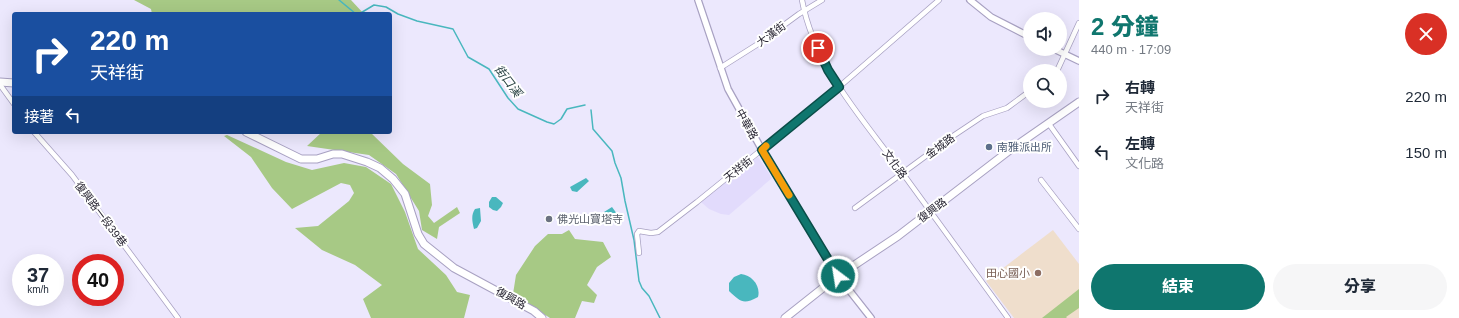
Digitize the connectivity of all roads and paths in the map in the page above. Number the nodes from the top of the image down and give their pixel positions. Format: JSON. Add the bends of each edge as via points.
{"nodes":[{"id":1,"x":698,"y":0,"type":"edge"},
{"id":2,"x":802,"y":0,"type":"edge"},
{"id":3,"x":822,"y":0,"type":"edge"},
{"id":4,"x":939,"y":0,"type":"edge"},
{"id":5,"x":970,"y":0,"type":"edge"},
{"id":6,"x":804,"y":11,"type":"junction"},
{"id":7,"x":1079,"y":23,"type":"edge"},
{"id":8,"x":1023,"y":34,"type":"edge"},
{"id":9,"x":1067,"y":50,"type":"edge"},
{"id":10,"x":1067,"y":55,"type":"edge"},
{"id":11,"x":1079,"y":61,"type":"edge"},
{"id":12,"x":720,"y":68,"type":"junction"},
{"id":13,"x":0,"y":82,"type":"edge"},
{"id":14,"x":12,"y":83,"type":"edge"},
{"id":15,"x":839,"y":87,"type":"junction"},
{"id":16,"x":1023,"y":96,"type":"edge"},
{"id":17,"x":12,"y":101,"type":"edge"},
{"id":18,"x":1079,"y":102,"type":"edge"},
{"id":19,"x":1049,"y":124,"type":"junction"},
{"id":20,"x":36,"y":134,"type":"edge"},
{"id":21,"x":250,"y":134,"type":"edge"},
{"id":22,"x":762,"y":150,"type":"junction"},
{"id":23,"x":1079,"y":166,"type":"edge"},
{"id":24,"x":902,"y":173,"type":"junction"},
{"id":25,"x":1041,"y":180,"type":"dead end"},
{"id":26,"x":855,"y":208,"type":"dead end"},
{"id":27,"x":929,"y":212,"type":"junction"},
{"id":28,"x":1079,"y":229,"type":"edge"},
{"id":29,"x":639,"y":253,"type":"dead end"},
{"id":30,"x":838,"y":276,"type":"junction"},
{"id":31,"x":178,"y":318,"type":"edge"},
{"id":32,"x":542,"y":318,"type":"edge"},
{"id":33,"x":785,"y":318,"type":"edge"},
{"id":34,"x":872,"y":318,"type":"edge"},
{"id":35,"x":1008,"y":318,"type":"edge"}],
"edges":[{"from":1,"to":12,"type":"street","name":"中華路"},
{"from":2,"to":6,"type":"street","name":"文化路"},
{"from":3,"to":6,"type":"street","name":"大漢街"},
{"from":4,"to":15,"type":"street","name":"天祥街"},
{"from":5,"to":8,"type":"street","via":[[990,17]]},
{"from":6,"to":12,"type":"street","name":"大漢街"},
{"from":6,"to":15,"type":"street","name":"文化路","via":[[822,58]]},
{"from":7,"to":9,"type":"street"},
{"from":10,"to":11,"type":"street"},
{"from":12,"to":22,"type":"street","name":"中華路","via":[[728,89]]},
{"from":13,"to":14,"type":"main road"},
{"from":13,"to":17,"type":"street"},
{"from":15,"to":22,"type":"street","name":"天祥街"},
{"from":15,"to":24,"type":"street","name":"文化路"},
{"from":16,"to":24,"type":"street","name":"金城路","via":[[1007,108],[983,116]]},
{"from":18,"to":19,"type":"main road","name":"復興路"},
{"from":19,"to":23,"type":"street"},
{"from":19,"to":27,"type":"main road","name":"復興路","via":[[1010,150]]},
{"from":20,"to":31,"type":"street","name":"復興路一段39巷","via":[[72,175]]},
{"from":21,"to":32,"type":"main road","name":"復興路","via":[[301,159],[342,154],[380,168],[393,178],[405,194],[418,234],[424,244],[454,268],[534,311]]},
{"from":22,"to":29,"type":"street","name":"天祥街","via":[[658,232],[639,231]]},
{"from":22,"to":30,"type":"street","name":"中華路"},
{"from":24,"to":26,"type":"street","name":"金城路"},
{"from":24,"to":27,"type":"street","name":"文化路"},
{"from":25,"to":28,"type":"street"},
{"from":27,"to":30,"type":"main road","name":"復興路"},
{"from":27,"to":35,"type":"street","name":"文化路"},
{"from":30,"to":33,"type":"main road","name":"復興路"},
{"from":30,"to":34,"type":"street","name":"中華路"}]}
